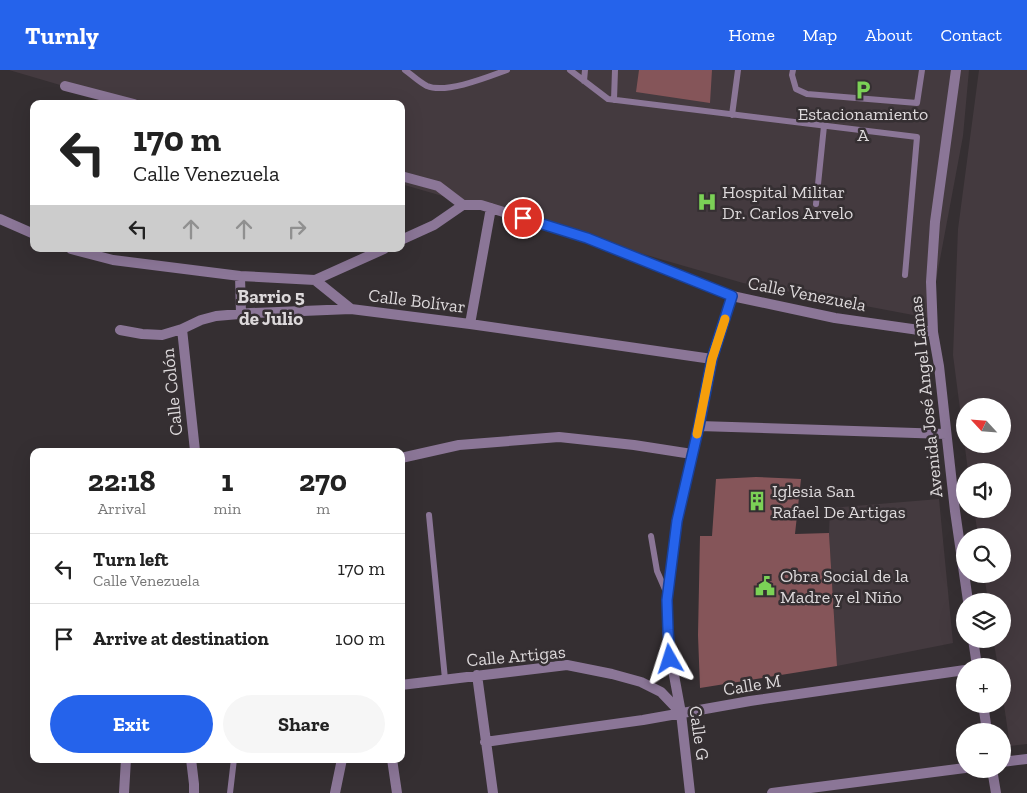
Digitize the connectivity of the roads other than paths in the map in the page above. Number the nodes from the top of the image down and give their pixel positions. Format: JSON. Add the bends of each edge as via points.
{"nodes":[{"id":1,"x":405,"y":70,"type":"edge"},
{"id":2,"x":507,"y":70,"type":"edge"},
{"id":3,"x":570,"y":70,"type":"edge"},
{"id":4,"x":584,"y":70,"type":"edge"},
{"id":5,"x":615,"y":70,"type":"edge"},
{"id":6,"x":738,"y":70,"type":"edge"},
{"id":7,"x":792,"y":70,"type":"edge"},
{"id":8,"x":922,"y":70,"type":"edge"},
{"id":9,"x":956,"y":70,"type":"edge"},
{"id":10,"x":584,"y":81,"type":"junction"},
{"id":11,"x":65,"y":86,"type":"dead end"},
{"id":12,"x":119,"y":100,"type":"edge"},
{"id":13,"x":614,"y":100,"type":"junction"},
{"id":14,"x":732,"y":115,"type":"junction"},
{"id":15,"x":824,"y":126,"type":"junction"},
{"id":16,"x":405,"y":177,"type":"edge"},
{"id":17,"x":816,"y":204,"type":"dead end"},
{"id":18,"x":463,"y":206,"type":"junction"},
{"id":19,"x":491,"y":208,"type":"junction"},
{"id":20,"x":0,"y":219,"type":"edge"},
{"id":21,"x":30,"y":232,"type":"edge"},
{"id":22,"x":405,"y":238,"type":"edge"},
{"id":23,"x":82,"y":252,"type":"edge"},
{"id":24,"x":377,"y":252,"type":"edge"},
{"id":25,"x":905,"y":275,"type":"dead end"},
{"id":26,"x":240,"y":276,"type":"junction"},
{"id":27,"x":315,"y":280,"type":"junction"},
{"id":28,"x":732,"y":296,"type":"junction"},
{"id":29,"x":351,"y":309,"type":"junction"},
{"id":30,"x":241,"y":314,"type":"junction"},
{"id":31,"x":470,"y":324,"type":"junction"},
{"id":32,"x":182,"y":329,"type":"junction"},
{"id":33,"x":120,"y":330,"type":"dead end"},
{"id":34,"x":933,"y":332,"type":"junction"},
{"id":35,"x":712,"y":359,"type":"junction"},
{"id":36,"x":699,"y":426,"type":"junction"},
{"id":37,"x":946,"y":434,"type":"junction"},
{"id":38,"x":195,"y":448,"type":"edge"},
{"id":39,"x":692,"y":454,"type":"junction"},
{"id":40,"x":405,"y":457,"type":"edge"},
{"id":41,"x":429,"y":515,"type":"dead end"},
{"id":42,"x":651,"y":536,"type":"dead end"},
{"id":43,"x":967,"y":593,"type":"edge"},
{"id":44,"x":668,"y":596,"type":"junction"},
{"id":45,"x":956,"y":671,"type":"edge"},
{"id":46,"x":477,"y":675,"type":"junction"},
{"id":47,"x":445,"y":679,"type":"junction"},
{"id":48,"x":405,"y":684,"type":"edge"},
{"id":49,"x":681,"y":713,"type":"junction"},
{"id":50,"x":485,"y":742,"type":"junction"},
{"id":51,"x":1027,"y":759,"type":"edge"},
{"id":52,"x":1011,"y":761,"type":"edge"},
{"id":53,"x":126,"y":763,"type":"edge"},
{"id":54,"x":191,"y":763,"type":"edge"},
{"id":55,"x":234,"y":763,"type":"edge"},
{"id":56,"x":341,"y":763,"type":"edge"},
{"id":57,"x":393,"y":763,"type":"edge"},
{"id":58,"x":956,"y":769,"type":"edge"},
{"id":59,"x":994,"y":778,"type":"edge"},
{"id":60,"x":124,"y":793,"type":"edge"},
{"id":61,"x":194,"y":793,"type":"edge"},
{"id":62,"x":230,"y":793,"type":"edge"},
{"id":63,"x":335,"y":793,"type":"edge"},
{"id":64,"x":397,"y":793,"type":"edge"},
{"id":65,"x":493,"y":793,"type":"edge"},
{"id":66,"x":690,"y":793,"type":"edge"},
{"id":67,"x":772,"y":793,"type":"edge"},
{"id":68,"x":996,"y":793,"type":"edge"}],
"edges":[{"from":1,"to":2,"type":"lane","via":[[421,83],[438,88],[470,83]]},
{"from":3,"to":10,"type":"lane"},
{"from":4,"to":10,"type":"lane"},
{"from":5,"to":13,"type":"lane"},
{"from":6,"to":14,"type":"lane"},
{"from":7,"to":8,"type":"lane","via":[[796,89],[807,94],[917,102]]},
{"from":9,"to":34,"type":"street","name":"Avenida José Angel Lamas","via":[[935,222],[931,282]]},
{"from":10,"to":13,"type":"lane"},
{"from":11,"to":12,"type":"street"},
{"from":13,"to":14,"type":"lane"},
{"from":14,"to":15,"type":"lane"},
{"from":15,"to":17,"type":"lane"},
{"from":15,"to":25,"type":"lane","via":[[917,137]]},
{"from":16,"to":18,"type":"street","via":[[438,186]]},
{"from":18,"to":19,"type":"street","name":"Calle Venezuela"},
{"from":18,"to":22,"type":"street","via":[[434,225]]},
{"from":19,"to":28,"type":"street","name":"Calle Venezuela","via":[[587,238]]},
{"from":19,"to":31,"type":"street"},
{"from":20,"to":21,"type":"street"},
{"from":23,"to":26,"type":"street","via":[[113,260]]},
{"from":24,"to":27,"type":"street"},
{"from":26,"to":27,"type":"street"},
{"from":26,"to":30,"type":"street"},
{"from":27,"to":29,"type":"street"},
{"from":28,"to":34,"type":"street","name":"Calle Venezuela","via":[[836,318]]},
{"from":28,"to":35,"type":"street","name":"Calle G"},
{"from":29,"to":30,"type":"street","name":"Calle Bolívar"},
{"from":29,"to":31,"type":"street","name":"Calle Bolívar"},
{"from":30,"to":32,"type":"street","name":"Calle Bolívar","via":[[201,320]]},
{"from":31,"to":35,"type":"street","name":"Calle Bolívar"},
{"from":32,"to":33,"type":"street","name":"Calle Bolívar","via":[[162,335]]},
{"from":32,"to":38,"type":"street","name":"Calle Colón"},
{"from":34,"to":37,"type":"street","name":"Avenida José Angel Lamas"},
{"from":35,"to":36,"type":"street","name":"Calle G"},
{"from":36,"to":37,"type":"street"},
{"from":36,"to":39,"type":"street","name":"Calle G"},
{"from":37,"to":43,"type":"street","name":"Avenida José Angel Lamas"},
{"from":39,"to":40,"type":"street","via":[[559,437],[459,445]]},
{"from":39,"to":44,"type":"street","name":"Calle G","via":[[677,521]]},
{"from":41,"to":47,"type":"lane"},
{"from":42,"to":44,"type":"lane","via":[[658,571]]},
{"from":44,"to":49,"type":"street","name":"Calle G","via":[[670,659]]},
{"from":45,"to":49,"type":"street","name":"Calle M"},
{"from":46,"to":47,"type":"street","name":"Calle Artigas"},
{"from":46,"to":49,"type":"street","name":"Calle Artigas","via":[[567,665],[590,669],[641,682],[660,692]]},
{"from":46,"to":50,"type":"street"},
{"from":47,"to":48,"type":"street","name":"Calle Artigas"},
{"from":49,"to":50,"type":"street","name":"Calle M"},
{"from":49,"to":66,"type":"street","name":"Calle G"},
{"from":50,"to":65,"type":"street"},
{"from":51,"to":52,"type":"street"},
{"from":53,"to":60,"type":"street"},
{"from":54,"to":61,"type":"street"},
{"from":55,"to":62,"type":"lane"},
{"from":56,"to":63,"type":"street"},
{"from":57,"to":64,"type":"street"},
{"from":58,"to":67,"type":"street"},
{"from":59,"to":68,"type":"street"}]}
